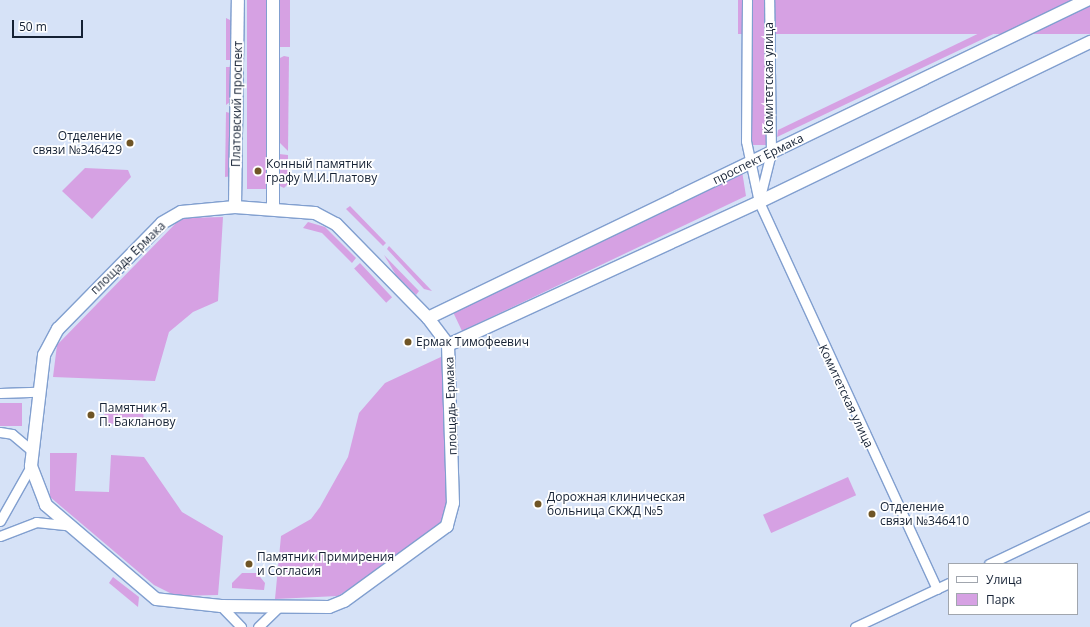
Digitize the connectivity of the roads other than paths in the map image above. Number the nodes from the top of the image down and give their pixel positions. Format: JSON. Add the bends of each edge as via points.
{"nodes":[{"id":1,"x":238,"y":0,"type":"edge"},
{"id":2,"x":273,"y":0,"type":"edge"},
{"id":3,"x":747,"y":0,"type":"edge"},
{"id":4,"x":770,"y":0,"type":"edge"},
{"id":5,"x":1088,"y":0,"type":"edge"},
{"id":6,"x":1090,"y":42,"type":"edge"},
{"id":7,"x":771,"y":153,"type":"junction"},
{"id":8,"x":748,"y":164,"type":"junction"},
{"id":9,"x":759,"y":202,"type":"junction"},
{"id":10,"x":235,"y":207,"type":"junction"},
{"id":11,"x":273,"y":207,"type":"junction"},
{"id":12,"x":428,"y":318,"type":"junction"},
{"id":13,"x":448,"y":345,"type":"junction"},
{"id":14,"x":37,"y":392,"type":"junction"},
{"id":15,"x":0,"y":393,"type":"edge"},
{"id":16,"x":0,"y":432,"type":"edge"},
{"id":17,"x":32,"y":451,"type":"junction"},
{"id":18,"x":31,"y":466,"type":"junction"},
{"id":19,"x":1090,"y":516,"type":"edge"},
{"id":20,"x":0,"y":521,"type":"edge"},
{"id":21,"x":69,"y":525,"type":"junction"},
{"id":22,"x":0,"y":536,"type":"edge"},
{"id":23,"x":991,"y":563,"type":"edge"},
{"id":24,"x":948,"y":583,"type":"edge"},
{"id":25,"x":936,"y":588,"type":"junction"},
{"id":26,"x":221,"y":606,"type":"junction"},
{"id":27,"x":278,"y":608,"type":"junction"},
{"id":28,"x":241,"y":627,"type":"edge"},
{"id":29,"x":258,"y":627,"type":"edge"},
{"id":30,"x":855,"y":627,"type":"edge"}],
"edges":[{"from":1,"to":10,"type":"main road","name":"Платовский проспект"},
{"from":2,"to":11,"type":"main road"},
{"from":3,"to":8,"type":"street","name":"Комитетская улица"},
{"from":4,"to":7,"type":"street","name":"Комитетская улица"},
{"from":5,"to":7,"type":"main road","name":"проспект Ермака"},
{"from":6,"to":9,"type":"main road"},
{"from":7,"to":8,"type":"main road","name":"проспект Ермака"},
{"from":7,"to":9,"type":"street","name":"Комитетская улица"},
{"from":8,"to":9,"type":"street","name":"Комитетская улица"},
{"from":8,"to":12,"type":"main road","name":"проспект Ермака"},
{"from":9,"to":13,"type":"main road"},
{"from":9,"to":25,"type":"street","name":"Комитетская улица"},
{"from":10,"to":11,"type":"main road","name":"площадь Ермака"},
{"from":10,"to":14,"type":"main road","name":"площадь Ермака","via":[[181,212],[162,223],[58,329],[44,355]]},
{"from":11,"to":12,"type":"main road","name":"площадь Ермака","via":[[315,213],[336,224]]},
{"from":12,"to":13,"type":"main road","name":"площадь Ермака"},
{"from":13,"to":27,"type":"main road","name":"площадь Ермака","via":[[453,503],[447,526],[344,601],[328,607]]},
{"from":14,"to":15,"type":"street"},
{"from":14,"to":17,"type":"main road","name":"площадь Ермака"},
{"from":16,"to":17,"type":"street","via":[[12,434]]},
{"from":17,"to":18,"type":"main road","name":"площадь Ермака"},
{"from":18,"to":20,"type":"street"},
{"from":18,"to":21,"type":"main road","name":"площадь Ермака","via":[[46,505]]},
{"from":19,"to":23,"type":"street"},
{"from":21,"to":22,"type":"street","via":[[36,522]]},
{"from":21,"to":26,"type":"main road","name":"площадь Ермака","via":[[156,599]]},
{"from":24,"to":25,"type":"street"},
{"from":25,"to":30,"type":"street"},
{"from":26,"to":27,"type":"main road","name":"площадь Ермака"},
{"from":26,"to":28,"type":"street"},
{"from":27,"to":29,"type":"street"}]}
